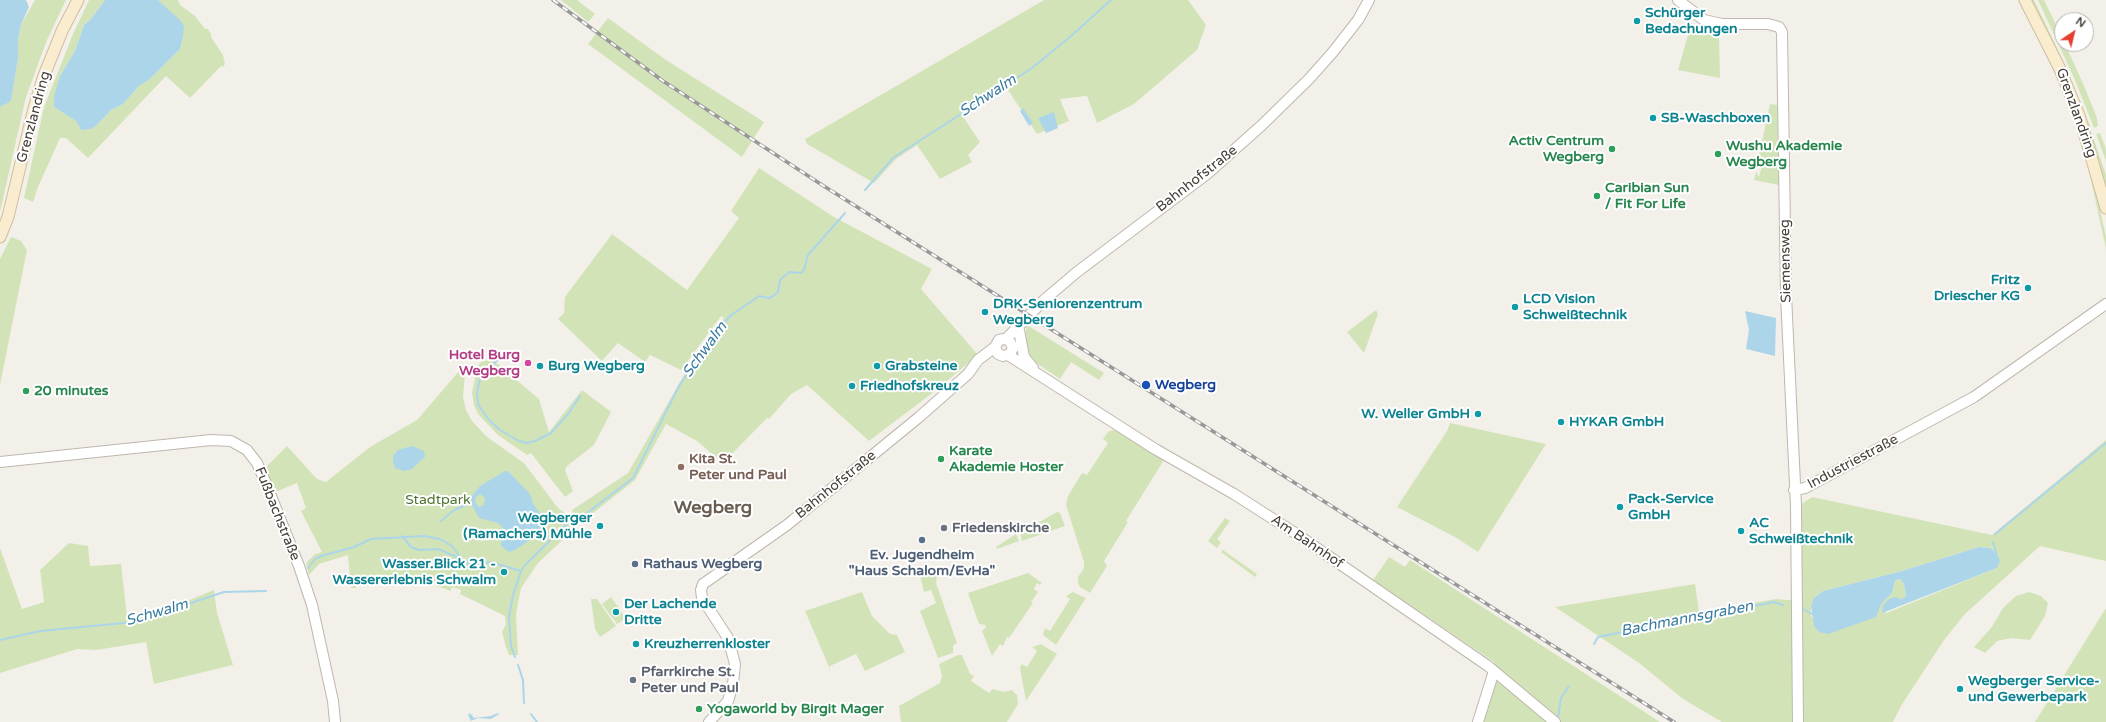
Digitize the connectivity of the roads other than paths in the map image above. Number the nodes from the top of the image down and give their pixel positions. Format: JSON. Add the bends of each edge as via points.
{"nodes":[{"id":1,"x":78,"y":0,"type":"edge"},
{"id":2,"x":1369,"y":0,"type":"edge"},
{"id":3,"x":1678,"y":0,"type":"edge"},
{"id":4,"x":2026,"y":0,"type":"edge"},
{"id":5,"x":2106,"y":208,"type":"edge"},
{"id":6,"x":0,"y":237,"type":"edge"},
{"id":7,"x":2106,"y":304,"type":"edge"},
{"id":8,"x":1018,"y":326,"type":"junction"},
{"id":9,"x":1003,"y":352,"type":"junction"},
{"id":10,"x":1046,"y":380,"type":"junction"},
{"id":11,"x":0,"y":462,"type":"edge"},
{"id":12,"x":1794,"y":490,"type":"junction"},
{"id":13,"x":1494,"y":671,"type":"junction"},
{"id":14,"x":335,"y":722,"type":"edge"},
{"id":15,"x":709,"y":722,"type":"edge"},
{"id":16,"x":1478,"y":722,"type":"edge"},
{"id":17,"x":1555,"y":722,"type":"edge"},
{"id":18,"x":1798,"y":722,"type":"edge"}],
"edges":[{"from":1,"to":6,"type":"main road","name":"Grenzlandring","via":[[43,78],[8,217]]},
{"from":2,"to":8,"type":"street","name":"Bahnhofstraße","via":[[1358,20],[1330,56],[1257,130],[1207,174],[1077,272]]},
{"from":3,"to":12,"type":"street","name":"Siemensweg","via":[[1704,20],[1722,24],[1768,24],[1782,32],[1786,295]]},
{"from":4,"to":5,"type":"main road","name":"Grenzlandring","via":[[2079,115]]},
{"from":7,"to":12,"type":"street","name":"Industriestraße","via":[[1974,397],[1805,488]]},
{"from":8,"to":9,"type":"street","name":"Bahnhofstraße","via":[[1006,339],[999,340]]},
{"from":8,"to":10,"type":"street","name":"Am Bahnhof","via":[[1024,357]]},
{"from":9,"to":10,"type":"street","name":"Am Bahnhof"},
{"from":9,"to":15,"type":"street","name":"Bahnhofstraße","via":[[968,374],[915,421],[786,525],[703,584],[702,598],[728,638],[735,664],[734,684],[728,700]]},
{"from":10,"to":13,"type":"street","name":"Am Bahnhof","via":[[1176,462],[1266,514]]},
{"from":11,"to":14,"type":"street","name":"Fußbachstraße","via":[[211,440],[231,441],[241,445],[257,462],[302,576],[321,643]]},
{"from":12,"to":18,"type":"street","name":"Industriestraße"},
{"from":13,"to":16,"type":"street"},
{"from":13,"to":17,"type":"street","name":"Am Bahnhof"}]}
